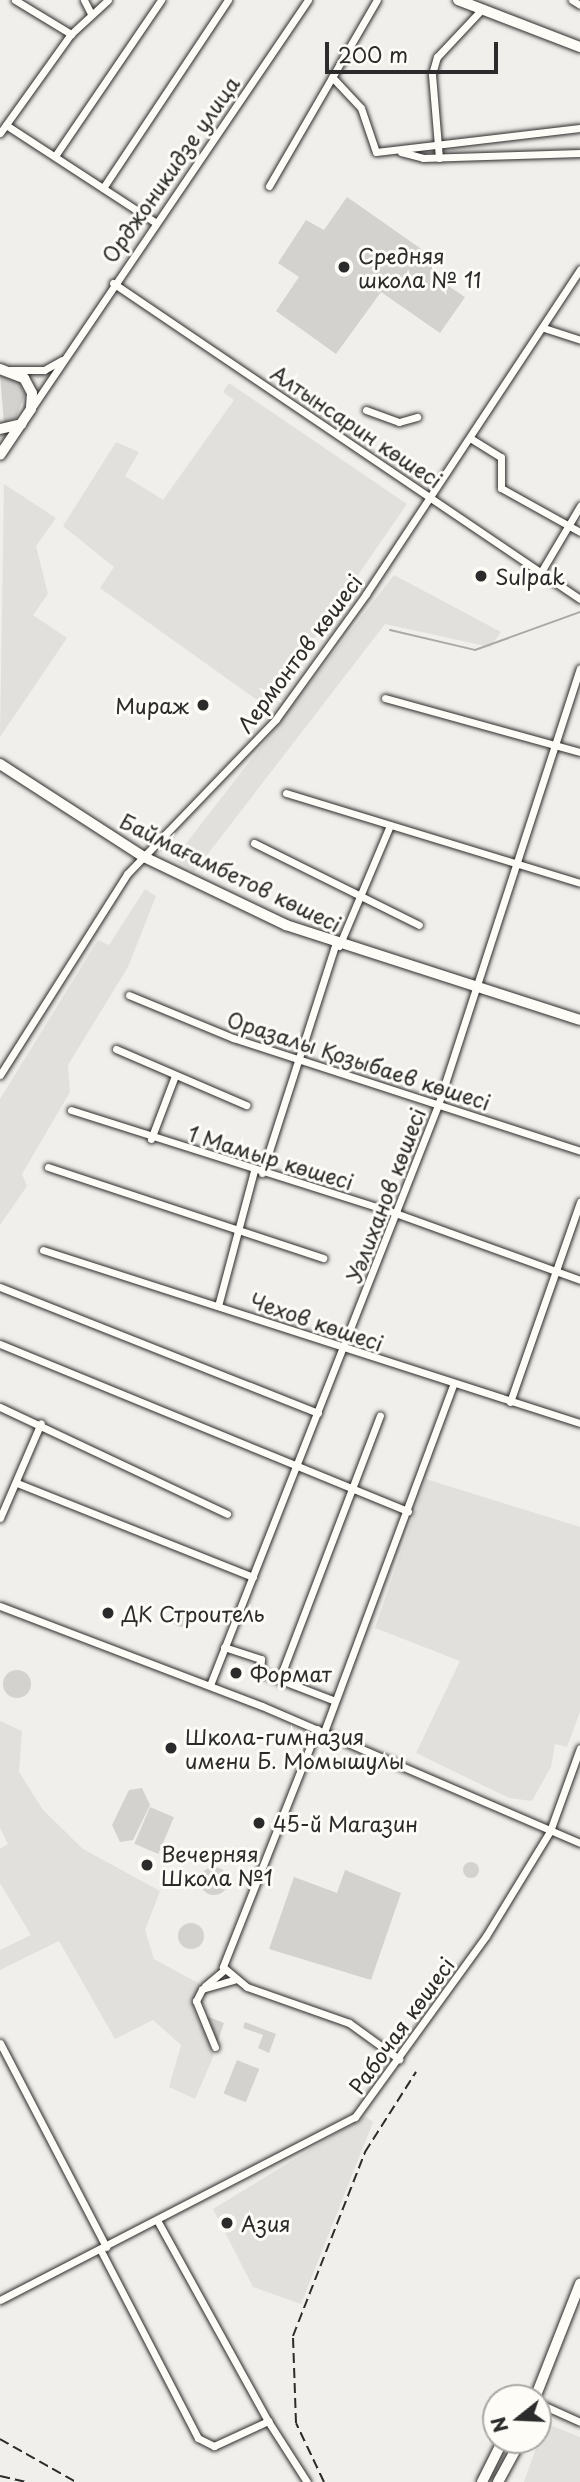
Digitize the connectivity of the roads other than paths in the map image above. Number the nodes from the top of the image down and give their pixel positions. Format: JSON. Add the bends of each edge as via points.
{"nodes":[{"id":1,"x":15,"y":0,"type":"edge"},
{"id":2,"x":84,"y":0,"type":"edge"},
{"id":3,"x":108,"y":0,"type":"edge"},
{"id":4,"x":161,"y":0,"type":"edge"},
{"id":5,"x":228,"y":0,"type":"edge"},
{"id":6,"x":308,"y":0,"type":"edge"},
{"id":7,"x":377,"y":0,"type":"edge"},
{"id":8,"x":458,"y":0,"type":"edge"},
{"id":9,"x":572,"y":0,"type":"edge"},
{"id":10,"x":580,"y":5,"type":"edge"},
{"id":11,"x":482,"y":9,"type":"junction"},
{"id":12,"x":91,"y":14,"type":"junction"},
{"id":13,"x":71,"y":34,"type":"junction"},
{"id":14,"x":580,"y":47,"type":"edge"},
{"id":15,"x":332,"y":77,"type":"junction"},
{"id":16,"x":6,"y":125,"type":"junction"},
{"id":17,"x":580,"y":128,"type":"edge"},
{"id":18,"x":0,"y":133,"type":"edge"},
{"id":19,"x":438,"y":141,"type":"junction"},
{"id":20,"x":401,"y":152,"type":"junction"},
{"id":21,"x":580,"y":153,"type":"edge"},
{"id":22,"x":55,"y":156,"type":"junction"},
{"id":23,"x":439,"y":158,"type":"junction"},
{"id":24,"x":269,"y":186,"type":"dead end"},
{"id":25,"x":103,"y":188,"type":"junction"},
{"id":26,"x":155,"y":222,"type":"junction"},
{"id":27,"x":580,"y":269,"type":"edge"},
{"id":28,"x":113,"y":283,"type":"junction"},
{"id":29,"x":544,"y":328,"type":"junction"},
{"id":30,"x":580,"y":340,"type":"edge"},
{"id":31,"x":63,"y":359,"type":"junction"},
{"id":32,"x":5,"y":369,"type":"edge"},
{"id":33,"x":31,"y":409,"type":"junction"},
{"id":34,"x":366,"y":410,"type":"dead end"},
{"id":35,"x":417,"y":416,"type":"dead end"},
{"id":36,"x":21,"y":424,"type":"junction"},
{"id":37,"x":0,"y":429,"type":"edge"},
{"id":38,"x":470,"y":438,"type":"junction"},
{"id":39,"x":0,"y":456,"type":"edge"},
{"id":40,"x":431,"y":498,"type":"junction"},
{"id":41,"x":580,"y":506,"type":"edge"},
{"id":42,"x":567,"y":527,"type":"junction"},
{"id":43,"x":580,"y":533,"type":"edge"},
{"id":44,"x":541,"y":572,"type":"junction"},
{"id":45,"x":580,"y":599,"type":"edge"},
{"id":46,"x":580,"y":668,"type":"edge"},
{"id":47,"x":386,"y":698,"type":"dead end"},
{"id":48,"x":556,"y":745,"type":"junction"},
{"id":49,"x":580,"y":752,"type":"edge"},
{"id":50,"x":0,"y":764,"type":"edge"},
{"id":51,"x":286,"y":793,"type":"dead end"},
{"id":52,"x":390,"y":825,"type":"junction"},
{"id":53,"x":254,"y":843,"type":"dead end"},
{"id":54,"x":142,"y":856,"type":"junction"},
{"id":55,"x":517,"y":863,"type":"junction"},
{"id":56,"x":580,"y":883,"type":"edge"},
{"id":57,"x":359,"y":897,"type":"junction"},
{"id":58,"x":419,"y":925,"type":"dead end"},
{"id":59,"x":337,"y":946,"type":"junction"},
{"id":60,"x":476,"y":989,"type":"junction"},
{"id":61,"x":129,"y":995,"type":"dead end"},
{"id":62,"x":580,"y":1020,"type":"edge"},
{"id":63,"x":116,"y":1049,"type":"dead end"},
{"id":64,"x":299,"y":1059,"type":"junction"},
{"id":65,"x":0,"y":1075,"type":"edge"},
{"id":66,"x":174,"y":1078,"type":"junction"},
{"id":67,"x":246,"y":1105,"type":"dead end"},
{"id":68,"x":438,"y":1105,"type":"junction"},
{"id":69,"x":71,"y":1110,"type":"dead end"},
{"id":70,"x":150,"y":1139,"type":"junction"},
{"id":71,"x":580,"y":1151,"type":"edge"},
{"id":72,"x":48,"y":1167,"type":"dead end"},
{"id":73,"x":258,"y":1172,"type":"junction"},
{"id":74,"x":580,"y":1202,"type":"edge"},
{"id":75,"x":398,"y":1214,"type":"junction"},
{"id":76,"x":241,"y":1229,"type":"junction"},
{"id":77,"x":43,"y":1250,"type":"dead end"},
{"id":78,"x":323,"y":1258,"type":"dead end"},
{"id":79,"x":556,"y":1272,"type":"junction"},
{"id":80,"x":580,"y":1280,"type":"edge"},
{"id":81,"x":0,"y":1287,"type":"edge"},
{"id":82,"x":218,"y":1306,"type":"junction"},
{"id":83,"x":0,"y":1344,"type":"edge"},
{"id":84,"x":345,"y":1349,"type":"junction"},
{"id":85,"x":453,"y":1386,"type":"junction"},
{"id":86,"x":510,"y":1402,"type":"junction"},
{"id":87,"x":0,"y":1407,"type":"edge"},
{"id":88,"x":318,"y":1413,"type":"junction"},
{"id":89,"x":380,"y":1416,"type":"dead end"},
{"id":90,"x":41,"y":1423,"type":"junction"},
{"id":91,"x":580,"y":1423,"type":"edge"},
{"id":92,"x":295,"y":1470,"type":"junction"},
{"id":93,"x":17,"y":1483,"type":"junction"},
{"id":94,"x":352,"y":1491,"type":"junction"},
{"id":95,"x":408,"y":1511,"type":"junction"},
{"id":96,"x":227,"y":1514,"type":"dead end"},
{"id":97,"x":0,"y":1518,"type":"edge"},
{"id":98,"x":253,"y":1577,"type":"junction"},
{"id":99,"x":0,"y":1606,"type":"edge"},
{"id":100,"x":224,"y":1647,"type":"junction"},
{"id":101,"x":279,"y":1679,"type":"junction"},
{"id":102,"x":210,"y":1685,"type":"junction"},
{"id":103,"x":335,"y":1702,"type":"junction"},
{"id":104,"x":321,"y":1730,"type":"junction"},
{"id":105,"x":580,"y":1748,"type":"edge"},
{"id":106,"x":550,"y":1831,"type":"junction"},
{"id":107,"x":580,"y":1843,"type":"edge"},
{"id":108,"x":224,"y":1970,"type":"junction"},
{"id":109,"x":234,"y":1980,"type":"junction"},
{"id":110,"x":202,"y":1989,"type":"junction"},
{"id":111,"x":0,"y":2043,"type":"edge"},
{"id":112,"x":215,"y":2047,"type":"dead end"},
{"id":113,"x":399,"y":2059,"type":"junction"},
{"id":114,"x":157,"y":2220,"type":"junction"},
{"id":115,"x":103,"y":2248,"type":"junction"},
{"id":116,"x":580,"y":2284,"type":"edge"},
{"id":117,"x":0,"y":2300,"type":"edge"},
{"id":118,"x":541,"y":2384,"type":"edge"},
{"id":119,"x":552,"y":2409,"type":"edge"},
{"id":120,"x":268,"y":2421,"type":"junction"},
{"id":121,"x":580,"y":2422,"type":"edge"},
{"id":122,"x":496,"y":2454,"type":"edge"},
{"id":123,"x":513,"y":2454,"type":"edge"},
{"id":124,"x":307,"y":2482,"type":"edge"},
{"id":125,"x":482,"y":2482,"type":"edge"},
{"id":126,"x":498,"y":2482,"type":"edge"}],
"edges":[{"from":1,"to":13,"type":"street"},
{"from":2,"to":12,"type":"street"},
{"from":3,"to":12,"type":"street"},
{"from":4,"to":22,"type":"street"},
{"from":5,"to":25,"type":"street"},
{"from":6,"to":26,"type":"street","name":"Орджоникидзе улица"},
{"from":7,"to":15,"type":"street"},
{"from":8,"to":11,"type":"main road"},
{"from":9,"to":10,"type":"street"},
{"from":11,"to":14,"type":"main road"},
{"from":11,"to":19,"type":"street","via":[[437,57],[432,74]]},
{"from":12,"to":13,"type":"street"},
{"from":13,"to":16,"type":"street"},
{"from":15,"to":20,"type":"street","via":[[361,108],[369,146]]},
{"from":15,"to":24,"type":"street"},
{"from":16,"to":18,"type":"street"},
{"from":16,"to":22,"type":"street"},
{"from":17,"to":19,"type":"street"},
{"from":19,"to":20,"type":"street"},
{"from":19,"to":23,"type":"street"},
{"from":20,"to":23,"type":"street"},
{"from":21,"to":23,"type":"street"},
{"from":22,"to":25,"type":"street"},
{"from":25,"to":26,"type":"street"},
{"from":26,"to":28,"type":"street","name":"Орджоникидзе улица"},
{"from":27,"to":29,"type":"street","name":"Лермонтов көшесі"},
{"from":28,"to":31,"type":"street","name":"Орджоникидзе улица"},
{"from":28,"to":40,"type":"street","name":"Алтынсарин көшесі"},
{"from":29,"to":30,"type":"street"},
{"from":29,"to":38,"type":"street","name":"Лермонтов көшесі"},
{"from":31,"to":32,"type":"street","via":[[44,370]]},
{"from":31,"to":33,"type":"street","name":"Орджоникидзе улица"},
{"from":32,"to":33,"type":"main road","via":[[24,378]]},
{"from":33,"to":36,"type":"main road"},
{"from":34,"to":35,"type":"street","via":[[399,422]]},
{"from":36,"to":37,"type":"main road"},
{"from":36,"to":39,"type":"main road"},
{"from":38,"to":40,"type":"street","name":"Лермонтов көшесі"},
{"from":38,"to":42,"type":"street","via":[[501,457],[501,488]]},
{"from":40,"to":44,"type":"street","name":"Алтынсарин көшесі"},
{"from":40,"to":54,"type":"street","name":"Лермонтов көшесі","via":[[276,719]]},
{"from":41,"to":42,"type":"street"},
{"from":42,"to":43,"type":"street"},
{"from":42,"to":44,"type":"street"},
{"from":44,"to":45,"type":"street","name":"Алтынсарин көшесі"},
{"from":46,"to":48,"type":"street","name":"Уәлиханов көшесі"},
{"from":47,"to":48,"type":"street"},
{"from":48,"to":49,"type":"street"},
{"from":48,"to":55,"type":"street","name":"Уәлиханов көшесі"},
{"from":50,"to":54,"type":"main road","name":"Баймағамбетов көшесі"},
{"from":51,"to":52,"type":"street"},
{"from":52,"to":55,"type":"street"},
{"from":52,"to":57,"type":"street"},
{"from":53,"to":57,"type":"street"},
{"from":54,"to":59,"type":"main road","name":"Баймағамбетов көшесі"},
{"from":54,"to":65,"type":"street","name":"Лермонтов көшесі"},
{"from":55,"to":56,"type":"street"},
{"from":55,"to":60,"type":"street","name":"Уәлиханов көшесі"},
{"from":57,"to":58,"type":"street"},
{"from":57,"to":59,"type":"street"},
{"from":59,"to":60,"type":"main road","name":"Баймағамбетов көшесі"},
{"from":59,"to":64,"type":"street"},
{"from":60,"to":62,"type":"main road","name":"Баймағамбетов көшесі"},
{"from":60,"to":68,"type":"street","name":"Уәлиханов көшесі"},
{"from":61,"to":64,"type":"street","name":"Оразалы Қозыбаев көшесі"},
{"from":63,"to":66,"type":"street"},
{"from":64,"to":68,"type":"street","name":"Оразалы Қозыбаев көшесі"},
{"from":64,"to":73,"type":"street"},
{"from":66,"to":67,"type":"street"},
{"from":66,"to":70,"type":"street"},
{"from":68,"to":71,"type":"street","name":"Оразалы Қозыбаев көшесі"},
{"from":68,"to":75,"type":"street","name":"Уәлиханов көшесі"},
{"from":69,"to":70,"type":"street","name":"1 Мамыр көшесі"},
{"from":70,"to":73,"type":"street","name":"1 Мамыр көшесі"},
{"from":72,"to":76,"type":"street"},
{"from":73,"to":75,"type":"street","name":"1 Мамыр көшесі"},
{"from":73,"to":76,"type":"street"},
{"from":74,"to":79,"type":"street"},
{"from":75,"to":79,"type":"street","name":"1 Мамыр көшесі"},
{"from":75,"to":84,"type":"street","name":"Уәлиханов көшесі"},
{"from":76,"to":78,"type":"street"},
{"from":76,"to":82,"type":"street"},
{"from":77,"to":82,"type":"street","name":"Чехов көшесі"},
{"from":79,"to":80,"type":"street","name":"1 Мамыр көшесі"},
{"from":79,"to":86,"type":"street"},
{"from":81,"to":88,"type":"street"},
{"from":82,"to":84,"type":"street","name":"Чехов көшесі"},
{"from":83,"to":92,"type":"street"},
{"from":84,"to":85,"type":"street","name":"Чехов көшесі"},
{"from":84,"to":88,"type":"street","name":"Уәлиханов көшесі"},
{"from":85,"to":86,"type":"street","name":"Чехов көшесі"},
{"from":85,"to":95,"type":"street"},
{"from":86,"to":91,"type":"street","name":"Чехов көшесі"},
{"from":87,"to":90,"type":"street"},
{"from":88,"to":92,"type":"street","name":"Уәлиханов көшесі"},
{"from":89,"to":94,"type":"street"},
{"from":90,"to":93,"type":"street","via":[[15,1473]]},
{"from":90,"to":96,"type":"street"},
{"from":92,"to":94,"type":"street"},
{"from":92,"to":98,"type":"street","name":"Уәлиханов көшесі"},
{"from":93,"to":97,"type":"street"},
{"from":93,"to":98,"type":"street"},
{"from":94,"to":95,"type":"street"},
{"from":94,"to":101,"type":"street"},
{"from":95,"to":103,"type":"street"},
{"from":98,"to":100,"type":"street","name":"Уәлиханов көшесі"},
{"from":99,"to":102,"type":"street"},
{"from":100,"to":101,"type":"street","via":[[261,1659],[258,1670]]},
{"from":100,"to":102,"type":"street","name":"Уәлиханов көшесі"},
{"from":101,"to":103,"type":"street"},
{"from":102,"to":104,"type":"street"},
{"from":103,"to":104,"type":"street"},
{"from":104,"to":106,"type":"street"},
{"from":104,"to":108,"type":"street"},
{"from":105,"to":106,"type":"street","name":"Рабочая көшесі"},
{"from":106,"to":107,"type":"street"},
{"from":106,"to":113,"type":"street","name":"Рабочая көшесі"},
{"from":108,"to":109,"type":"street"},
{"from":108,"to":110,"type":"street"},
{"from":109,"to":110,"type":"street"},
{"from":109,"to":113,"type":"street","via":[[349,2023]]},
{"from":110,"to":112,"type":"street","via":[[196,2001]]},
{"from":111,"to":115,"type":"street"},
{"from":113,"to":114,"type":"street","name":"Рабочая көшесі","via":[[372,2098],[338,2129]]},
{"from":114,"to":115,"type":"street","name":"Рабочая көшесі"},
{"from":114,"to":120,"type":"street"},
{"from":115,"to":117,"type":"street","name":"Рабочая көшесі"},
{"from":115,"to":120,"type":"street","via":[[198,2438],[214,2446]]},
{"from":116,"to":118,"type":"main road"},
{"from":119,"to":121,"type":"street"},
{"from":120,"to":124,"type":"street"},
{"from":122,"to":125,"type":"main road"},
{"from":123,"to":126,"type":"main road"}]}
